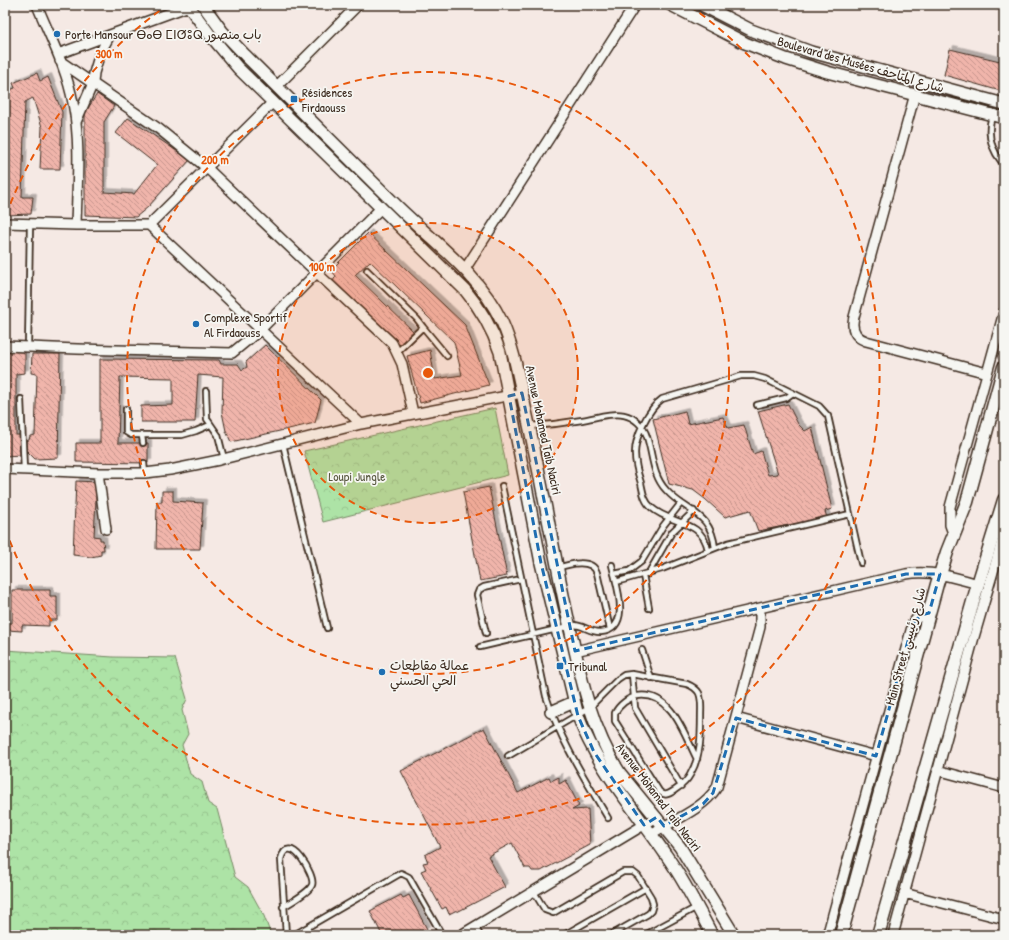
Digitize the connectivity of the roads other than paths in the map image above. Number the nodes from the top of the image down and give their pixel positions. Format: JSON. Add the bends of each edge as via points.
{"nodes":[{"id":1,"x":37,"y":5,"type":"edge"},
{"id":2,"x":203,"y":5,"type":"edge"},
{"id":3,"x":358,"y":5,"type":"edge"},
{"id":4,"x":635,"y":5,"type":"edge"},
{"id":5,"x":671,"y":5,"type":"edge"},
{"id":6,"x":702,"y":5,"type":"edge"},
{"id":7,"x":189,"y":6,"type":"edge"},
{"id":8,"x":110,"y":35,"type":"junction"},
{"id":9,"x":59,"y":58,"type":"junction"},
{"id":10,"x":93,"y":83,"type":"junction"},
{"id":11,"x":277,"y":86,"type":"junction"},
{"id":12,"x":915,"y":94,"type":"junction"},
{"id":13,"x":273,"y":102,"type":"junction"},
{"id":14,"x":1004,"y":104,"type":"edge"},
{"id":15,"x":992,"y":115,"type":"junction"},
{"id":16,"x":1004,"y":118,"type":"edge"},
{"id":17,"x":76,"y":122,"type":"junction"},
{"id":18,"x":1001,"y":161,"type":"dead end"},
{"id":19,"x":207,"y":168,"type":"junction"},
{"id":20,"x":381,"y":208,"type":"junction"},
{"id":21,"x":5,"y":223,"type":"edge"},
{"id":22,"x":30,"y":224,"type":"junction"},
{"id":23,"x":76,"y":225,"type":"junction"},
{"id":24,"x":149,"y":225,"type":"junction"},
{"id":25,"x":465,"y":269,"type":"junction"},
{"id":26,"x":367,"y":270,"type":"dead end"},
{"id":27,"x":316,"y":273,"type":"junction"},
{"id":28,"x":1004,"y":312,"type":"edge"},
{"id":29,"x":423,"y":327,"type":"junction"},
{"id":30,"x":260,"y":330,"type":"junction"},
{"id":31,"x":5,"y":346,"type":"edge"},
{"id":32,"x":28,"y":347,"type":"junction"},
{"id":33,"x":397,"y":352,"type":"junction"},
{"id":34,"x":447,"y":356,"type":"dead end"},
{"id":35,"x":1004,"y":367,"type":"edge"},
{"id":36,"x":987,"y":373,"type":"junction"},
{"id":37,"x":206,"y":391,"type":"dead end"},
{"id":38,"x":522,"y":393,"type":"junction"},
{"id":39,"x":793,"y":393,"type":"junction"},
{"id":40,"x":508,"y":396,"type":"junction"},
{"id":41,"x":22,"y":399,"type":"dead end"},
{"id":42,"x":757,"y":405,"type":"dead end"},
{"id":43,"x":126,"y":409,"type":"dead end"},
{"id":44,"x":413,"y":413,"type":"junction"},
{"id":45,"x":361,"y":424,"type":"junction"},
{"id":46,"x":210,"y":425,"type":"junction"},
{"id":47,"x":530,"y":426,"type":"junction"},
{"id":48,"x":642,"y":427,"type":"junction"},
{"id":49,"x":142,"y":436,"type":"junction"},
{"id":50,"x":143,"y":443,"type":"dead end"},
{"id":51,"x":283,"y":444,"type":"junction"},
{"id":52,"x":224,"y":459,"type":"junction"},
{"id":53,"x":144,"y":463,"type":"dead end"},
{"id":54,"x":5,"y":469,"type":"edge"},
{"id":55,"x":24,"y":470,"type":"junction"},
{"id":56,"x":98,"y":473,"type":"junction"},
{"id":57,"x":145,"y":473,"type":"junction"},
{"id":58,"x":502,"y":486,"type":"dead end"},
{"id":59,"x":1004,"y":500,"type":"edge"},
{"id":60,"x":681,"y":503,"type":"junction"},
{"id":61,"x":694,"y":511,"type":"junction"},
{"id":62,"x":850,"y":514,"type":"junction"},
{"id":63,"x":669,"y":518,"type":"junction"},
{"id":64,"x":681,"y":523,"type":"junction"},
{"id":65,"x":106,"y":529,"type":"dead end"},
{"id":66,"x":1004,"y":534,"type":"edge"},
{"id":67,"x":954,"y":536,"type":"junction"},
{"id":68,"x":715,"y":548,"type":"junction"},
{"id":69,"x":708,"y":550,"type":"junction"},
{"id":70,"x":861,"y":563,"type":"dead end"},
{"id":71,"x":612,"y":565,"type":"dead end"},
{"id":72,"x":558,"y":568,"type":"junction"},
{"id":73,"x":614,"y":574,"type":"junction"},
{"id":74,"x":645,"y":574,"type":"junction"},
{"id":75,"x":940,"y":574,"type":"junction"},
{"id":76,"x":521,"y":579,"type":"junction"},
{"id":77,"x":616,"y":582,"type":"junction"},
{"id":78,"x":978,"y":584,"type":"junction"},
{"id":79,"x":649,"y":608,"type":"dead end"},
{"id":80,"x":760,"y":608,"type":"junction"},
{"id":81,"x":929,"y":613,"type":"junction"},
{"id":82,"x":570,"y":626,"type":"junction"},
{"id":83,"x":327,"y":628,"type":"dead end"},
{"id":84,"x":557,"y":629,"type":"junction"},
{"id":85,"x":610,"y":629,"type":"junction"},
{"id":86,"x":486,"y":633,"type":"dead end"},
{"id":87,"x":533,"y":635,"type":"junction"},
{"id":88,"x":480,"y":647,"type":"dead end"},
{"id":89,"x":642,"y":650,"type":"dead end"},
{"id":90,"x":575,"y":652,"type":"junction"},
{"id":91,"x":632,"y":674,"type":"junction"},
{"id":92,"x":651,"y":678,"type":"junction"},
{"id":93,"x":634,"y":697,"type":"junction"},
{"id":94,"x":574,"y":702,"type":"junction"},
{"id":95,"x":589,"y":708,"type":"junction"},
{"id":96,"x":551,"y":712,"type":"junction"},
{"id":97,"x":578,"y":716,"type":"junction"},
{"id":98,"x":736,"y":718,"type":"junction"},
{"id":99,"x":557,"y":728,"type":"junction"},
{"id":100,"x":508,"y":756,"type":"dead end"},
{"id":101,"x":876,"y":756,"type":"junction"},
{"id":102,"x":697,"y":759,"type":"junction"},
{"id":103,"x":937,"y":770,"type":"junction"},
{"id":104,"x":681,"y":786,"type":"junction"},
{"id":105,"x":1004,"y":788,"type":"edge"},
{"id":106,"x":657,"y":817,"type":"junction"},
{"id":107,"x":608,"y":818,"type":"dead end"},
{"id":108,"x":664,"y":826,"type":"junction"},
{"id":109,"x":648,"y":830,"type":"junction"},
{"id":110,"x":646,"y":888,"type":"junction"},
{"id":111,"x":534,"y":892,"type":"junction"},
{"id":112,"x":904,"y":893,"type":"junction"},
{"id":113,"x":283,"y":907,"type":"junction"},
{"id":114,"x":697,"y":907,"type":"junction"},
{"id":115,"x":1004,"y":919,"type":"edge"},
{"id":116,"x":475,"y":927,"type":"junction"},
{"id":117,"x":711,"y":934,"type":"edge"},
{"id":118,"x":286,"y":935,"type":"edge"},
{"id":119,"x":294,"y":935,"type":"edge"},
{"id":120,"x":442,"y":935,"type":"edge"},
{"id":121,"x":461,"y":935,"type":"edge"},
{"id":122,"x":480,"y":935,"type":"edge"},
{"id":123,"x":564,"y":935,"type":"edge"},
{"id":124,"x":611,"y":935,"type":"edge"},
{"id":125,"x":645,"y":935,"type":"edge"},
{"id":126,"x":734,"y":935,"type":"edge"},
{"id":127,"x":828,"y":935,"type":"edge"},
{"id":128,"x":841,"y":935,"type":"edge"},
{"id":129,"x":878,"y":935,"type":"edge"},
{"id":130,"x":893,"y":935,"type":"edge"}],
"edges":[{"from":1,"to":9,"type":"street"},
{"from":2,"to":11,"type":"street","name":"Avenue Mohamed Taib Naciri","via":[[234,43]]},
{"from":3,"to":11,"type":"street"},
{"from":4,"to":25,"type":"street"},
{"from":5,"to":12,"type":"street","name":"Boulevard des Musées شارع المتاحف","via":[[745,43],[786,59]]},
{"from":6,"to":14,"type":"street","name":"Boulevard des Musées شارع المتاحف","via":[[751,30],[811,52]]},
{"from":7,"to":8,"type":"street"},
{"from":7,"to":13,"type":"street","name":"Avenue Mohamed Taib Naciri","via":[[224,52]]},
{"from":8,"to":9,"type":"street"},
{"from":8,"to":10,"type":"street","via":[[98,58]]},
{"from":9,"to":10,"type":"street"},
{"from":9,"to":17,"type":"street","via":[[73,101]]},
{"from":10,"to":17,"type":"street"},
{"from":10,"to":19,"type":"street","via":[[159,129]]},
{"from":11,"to":25,"type":"street","name":"Avenue Mohamed Taib Naciri","via":[[399,208]]},
{"from":12,"to":15,"type":"street","name":"Boulevard des Musées شارع المتاحف"},
{"from":12,"to":36,"type":"street","via":[[854,317],[853,330],[858,337],[866,341]]},
{"from":13,"to":19,"type":"street"},
{"from":13,"to":20,"type":"street","name":"Avenue Mohamed Taib Naciri"},
{"from":15,"to":16,"type":"street","name":"Boulevard des Musées شارع المتاحف"},
{"from":15,"to":18,"type":"lane","via":[[990,136],[993,149]]},
{"from":17,"to":23,"type":"street"},
{"from":19,"to":24,"type":"street"},
{"from":19,"to":27,"type":"street"},
{"from":20,"to":27,"type":"street"},
{"from":20,"to":40,"type":"street","name":"Avenue Mohamed Taib Naciri","via":[[465,290],[482,312],[500,352]]},
{"from":21,"to":22,"type":"street"},
{"from":22,"to":23,"type":"street"},
{"from":22,"to":32,"type":"lane"},
{"from":23,"to":24,"type":"street"},
{"from":24,"to":30,"type":"street"},
{"from":25,"to":38,"type":"street","name":"Avenue Mohamed Taib Naciri","via":[[486,295],[502,322],[512,349]]},
{"from":26,"to":29,"type":"lane"},
{"from":27,"to":30,"type":"street"},
{"from":27,"to":33,"type":"street","via":[[392,343]]},
{"from":28,"to":36,"type":"street"},
{"from":29,"to":33,"type":"lane"},
{"from":29,"to":34,"type":"lane"},
{"from":30,"to":32,"type":"street","via":[[228,353]]},
{"from":30,"to":45,"type":"street"},
{"from":31,"to":32,"type":"street"},
{"from":33,"to":44,"type":"street"},
{"from":35,"to":67,"type":"main road","name":"Main Street شارع رئيسي","via":[[972,484]]},
{"from":36,"to":67,"type":"street","via":[[950,507],[950,525]]},
{"from":37,"to":46,"type":"lane","via":[[207,418]]},
{"from":38,"to":40,"type":"street"},
{"from":38,"to":47,"type":"street","name":"Avenue Mohamed Taib Naciri"},
{"from":39,"to":42,"type":"lane","via":[[786,398]]},
{"from":39,"to":48,"type":"lane","via":[[760,377],[742,376],[662,399],[653,407]]},
{"from":39,"to":62,"type":"lane","via":[[819,406],[828,416]]},
{"from":40,"to":44,"type":"street"},
{"from":40,"to":84,"type":"street","name":"Avenue Mohamed Taib Naciri","via":[[541,563]]},
{"from":41,"to":55,"type":"lane"},
{"from":43,"to":49,"type":"lane","via":[[127,433]]},
{"from":44,"to":45,"type":"street"},
{"from":45,"to":51,"type":"street"},
{"from":46,"to":49,"type":"lane","via":[[182,435]]},
{"from":46,"to":52,"type":"lane","via":[[218,436]]},
{"from":47,"to":48,"type":"lane","via":[[618,414],[628,416]]},
{"from":47,"to":72,"type":"street","name":"Avenue Mohamed Taib Naciri"},
{"from":48,"to":60,"type":"lane","via":[[648,438],[660,482],[670,495]]},
{"from":48,"to":63,"type":"lane","via":[[635,453],[643,494],[652,509]]},
{"from":49,"to":50,"type":"lane"},
{"from":51,"to":52,"type":"street"},
{"from":51,"to":83,"type":"lane"},
{"from":52,"to":57,"type":"street"},
{"from":53,"to":57,"type":"lane"},
{"from":54,"to":55,"type":"street"},
{"from":55,"to":56,"type":"street"},
{"from":56,"to":57,"type":"street"},
{"from":56,"to":65,"type":"street"},
{"from":58,"to":76,"type":"lane"},
{"from":59,"to":78,"type":"main road"},
{"from":60,"to":61,"type":"lane"},
{"from":60,"to":63,"type":"lane"},
{"from":61,"to":64,"type":"lane"},
{"from":61,"to":68,"type":"lane","via":[[709,526]]},
{"from":62,"to":68,"type":"lane"},
{"from":62,"to":70,"type":"lane"},
{"from":63,"to":64,"type":"lane"},
{"from":63,"to":73,"type":"lane","via":[[638,565]]},
{"from":64,"to":69,"type":"lane","via":[[700,533]]},
{"from":64,"to":74,"type":"lane"},
{"from":66,"to":103,"type":"street"},
{"from":67,"to":75,"type":"main road","name":"Main Street شارع رئيسي"},
{"from":68,"to":69,"type":"lane"},
{"from":69,"to":74,"type":"lane"},
{"from":71,"to":73,"type":"lane"},
{"from":72,"to":82,"type":"street","name":"Avenue Mohamed Taib Naciri"},
{"from":72,"to":85,"type":"lane","via":[[572,564],[588,564],[594,567]]},
{"from":73,"to":77,"type":"lane"},
{"from":74,"to":77,"type":"lane"},
{"from":74,"to":79,"type":"lane"},
{"from":75,"to":78,"type":"street"},
{"from":75,"to":80,"type":"street","via":[[916,572]]},
{"from":75,"to":81,"type":"main road","name":"Main Street شارع رئيسي"},
{"from":76,"to":86,"type":"lane","via":[[479,590],[477,595]]},
{"from":76,"to":87,"type":"lane"},
{"from":77,"to":85,"type":"lane","via":[[621,612],[617,622]]},
{"from":78,"to":129,"type":"main road"},
{"from":80,"to":90,"type":"street"},
{"from":80,"to":98,"type":"street","via":[[760,627]]},
{"from":81,"to":101,"type":"street","via":[[917,617],[913,623]]},
{"from":81,"to":128,"type":"main road","name":"Main Street شارع رئيسي"},
{"from":82,"to":84,"type":"lane"},
{"from":82,"to":85,"type":"lane","via":[[581,626],[599,632]]},
{"from":82,"to":90,"type":"street","name":"Avenue Mohamed Taib Naciri"},
{"from":84,"to":87,"type":"lane"},
{"from":84,"to":94,"type":"street","name":"Avenue Mohamed Taib Naciri"},
{"from":87,"to":88,"type":"lane"},
{"from":87,"to":96,"type":"lane"},
{"from":89,"to":92,"type":"lane"},
{"from":90,"to":95,"type":"street","name":"Avenue Mohamed Taib Naciri"},
{"from":91,"to":92,"type":"lane"},
{"from":91,"to":93,"type":"lane"},
{"from":91,"to":95,"type":"lane","via":[[618,679]]},
{"from":92,"to":102,"type":"lane","via":[[696,688],[701,700],[701,733]]},
{"from":93,"to":102,"type":"lane","via":[[650,697],[669,707]]},
{"from":93,"to":104,"type":"lane","via":[[635,708]]},
{"from":93,"to":104,"type":"lane","via":[[616,710],[615,721],[661,793],[669,794]]},
{"from":94,"to":96,"type":"street"},
{"from":94,"to":97,"type":"street","name":"Avenue Mohamed Taib Naciri"},
{"from":95,"to":97,"type":"lane"},
{"from":95,"to":106,"type":"street","name":"Avenue Mohamed Taib Naciri","via":[[612,761]]},
{"from":96,"to":99,"type":"lane"},
{"from":97,"to":99,"type":"lane"},
{"from":97,"to":109,"type":"street","name":"Avenue Mohamed Taib Naciri","via":[[594,752]]},
{"from":98,"to":101,"type":"street"},
{"from":98,"to":108,"type":"street","via":[[713,793],[702,804]]},
{"from":99,"to":100,"type":"lane"},
{"from":99,"to":107,"type":"lane"},
{"from":101,"to":127,"type":"street"},
{"from":102,"to":104,"type":"lane","via":[[690,775]]},
{"from":103,"to":105,"type":"street"},
{"from":103,"to":112,"type":"street"},
{"from":106,"to":108,"type":"street","name":"Avenue Mohamed Taib Naciri"},
{"from":106,"to":109,"type":"street"},
{"from":108,"to":109,"type":"street"},
{"from":108,"to":126,"type":"street","name":"Avenue Mohamed Taib Naciri","via":[[687,857]]},
{"from":109,"to":111,"type":"street"},
{"from":109,"to":114,"type":"street","name":"Avenue Mohamed Taib Naciri","via":[[677,871]]},
{"from":110,"to":111,"type":"lane","via":[[636,873],[626,871],[556,912],[550,913],[545,910]]},
{"from":110,"to":123,"type":"lane"},
{"from":110,"to":124,"type":"lane","via":[[653,900],[651,911]]},
{"from":111,"to":116,"type":"street"},
{"from":112,"to":115,"type":"street"},
{"from":112,"to":130,"type":"street"},
{"from":113,"to":113,"type":"lane","via":[[281,859],[284,853],[293,850],[299,854],[313,883],[310,888]]},
{"from":113,"to":118,"type":"lane"},
{"from":114,"to":117,"type":"street","name":"Avenue Mohamed Taib Naciri"},
{"from":114,"to":125,"type":"lane"},
{"from":116,"to":121,"type":"street"},
{"from":116,"to":122,"type":"lane"},
{"from":119,"to":120,"type":"lane","via":[[401,873],[409,877]]}]}
